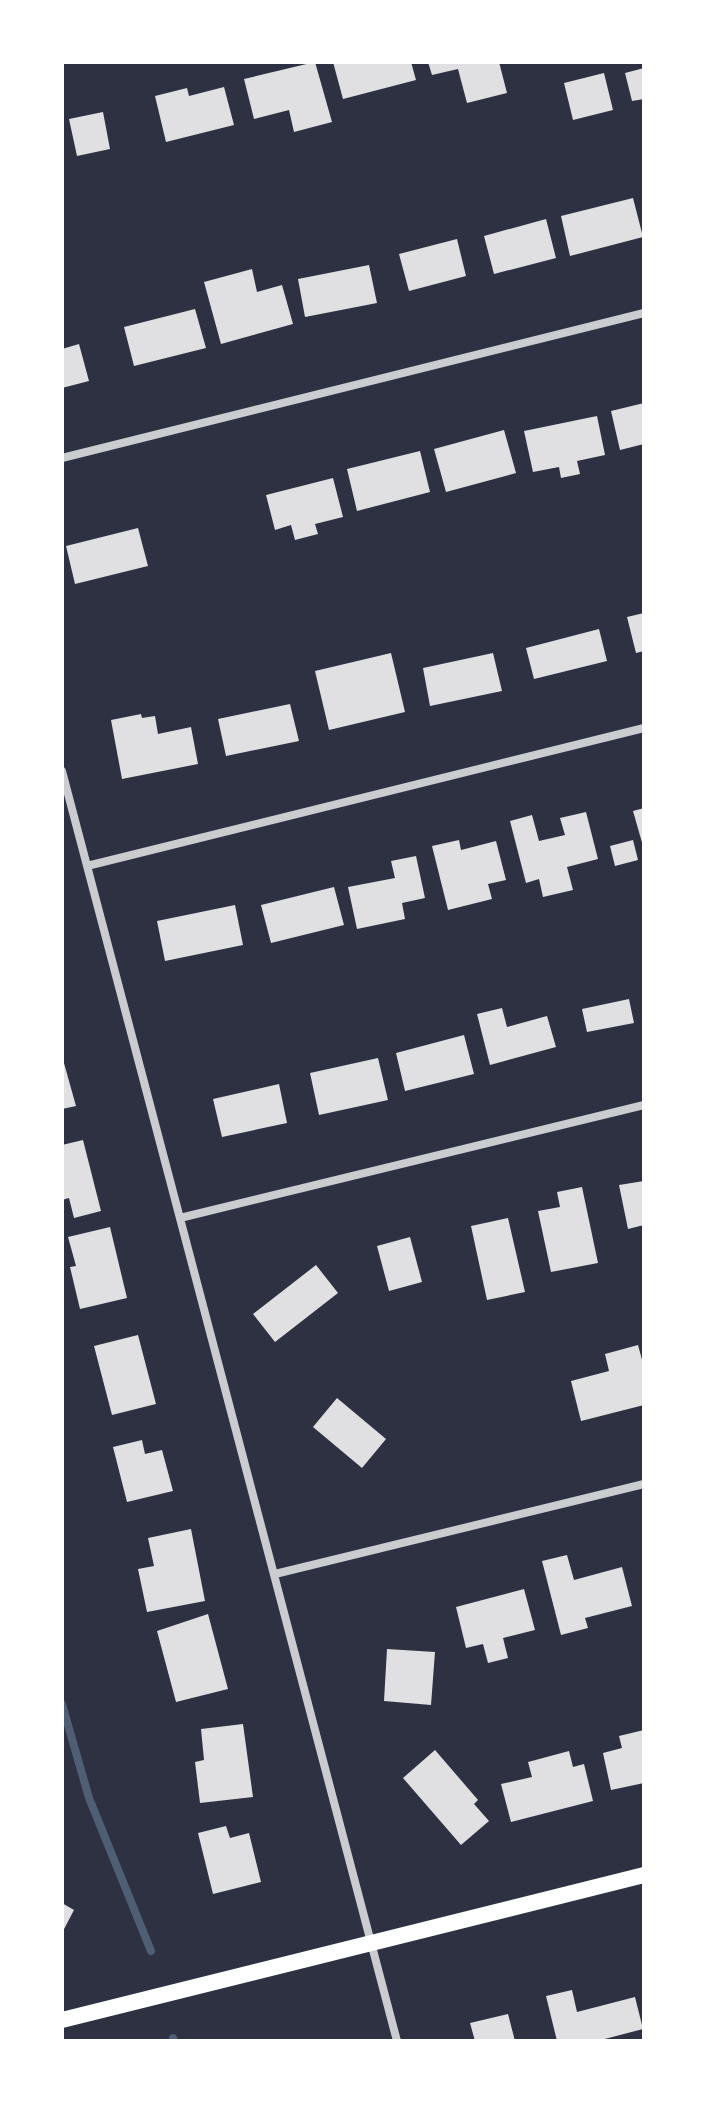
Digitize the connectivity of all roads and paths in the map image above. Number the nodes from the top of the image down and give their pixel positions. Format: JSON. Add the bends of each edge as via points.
{"nodes":[{"id":1,"x":644,"y":313,"type":"edge"},
{"id":2,"x":62,"y":458,"type":"edge"},
{"id":3,"x":644,"y":728,"type":"edge"},
{"id":4,"x":62,"y":771,"type":"edge"},
{"id":5,"x":87,"y":866,"type":"junction"},
{"id":6,"x":644,"y":1105,"type":"edge"},
{"id":7,"x":180,"y":1218,"type":"junction"},
{"id":8,"x":644,"y":1484,"type":"edge"},
{"id":9,"x":275,"y":1574,"type":"junction"},
{"id":10,"x":644,"y":1875,"type":"edge"},
{"id":11,"x":372,"y":1943,"type":"junction"},
{"id":12,"x":62,"y":2020,"type":"edge"},
{"id":13,"x":397,"y":2041,"type":"edge"}],
"edges":[{"from":1,"to":2,"type":"street"},
{"from":3,"to":5,"type":"street"},
{"from":4,"to":5,"type":"street"},
{"from":5,"to":7,"type":"street"},
{"from":6,"to":7,"type":"street"},
{"from":7,"to":9,"type":"street"},
{"from":8,"to":9,"type":"street"},
{"from":9,"to":11,"type":"street"},
{"from":10,"to":11,"type":"main road"},
{"from":11,"to":12,"type":"main road"},
{"from":11,"to":13,"type":"street"}]}
